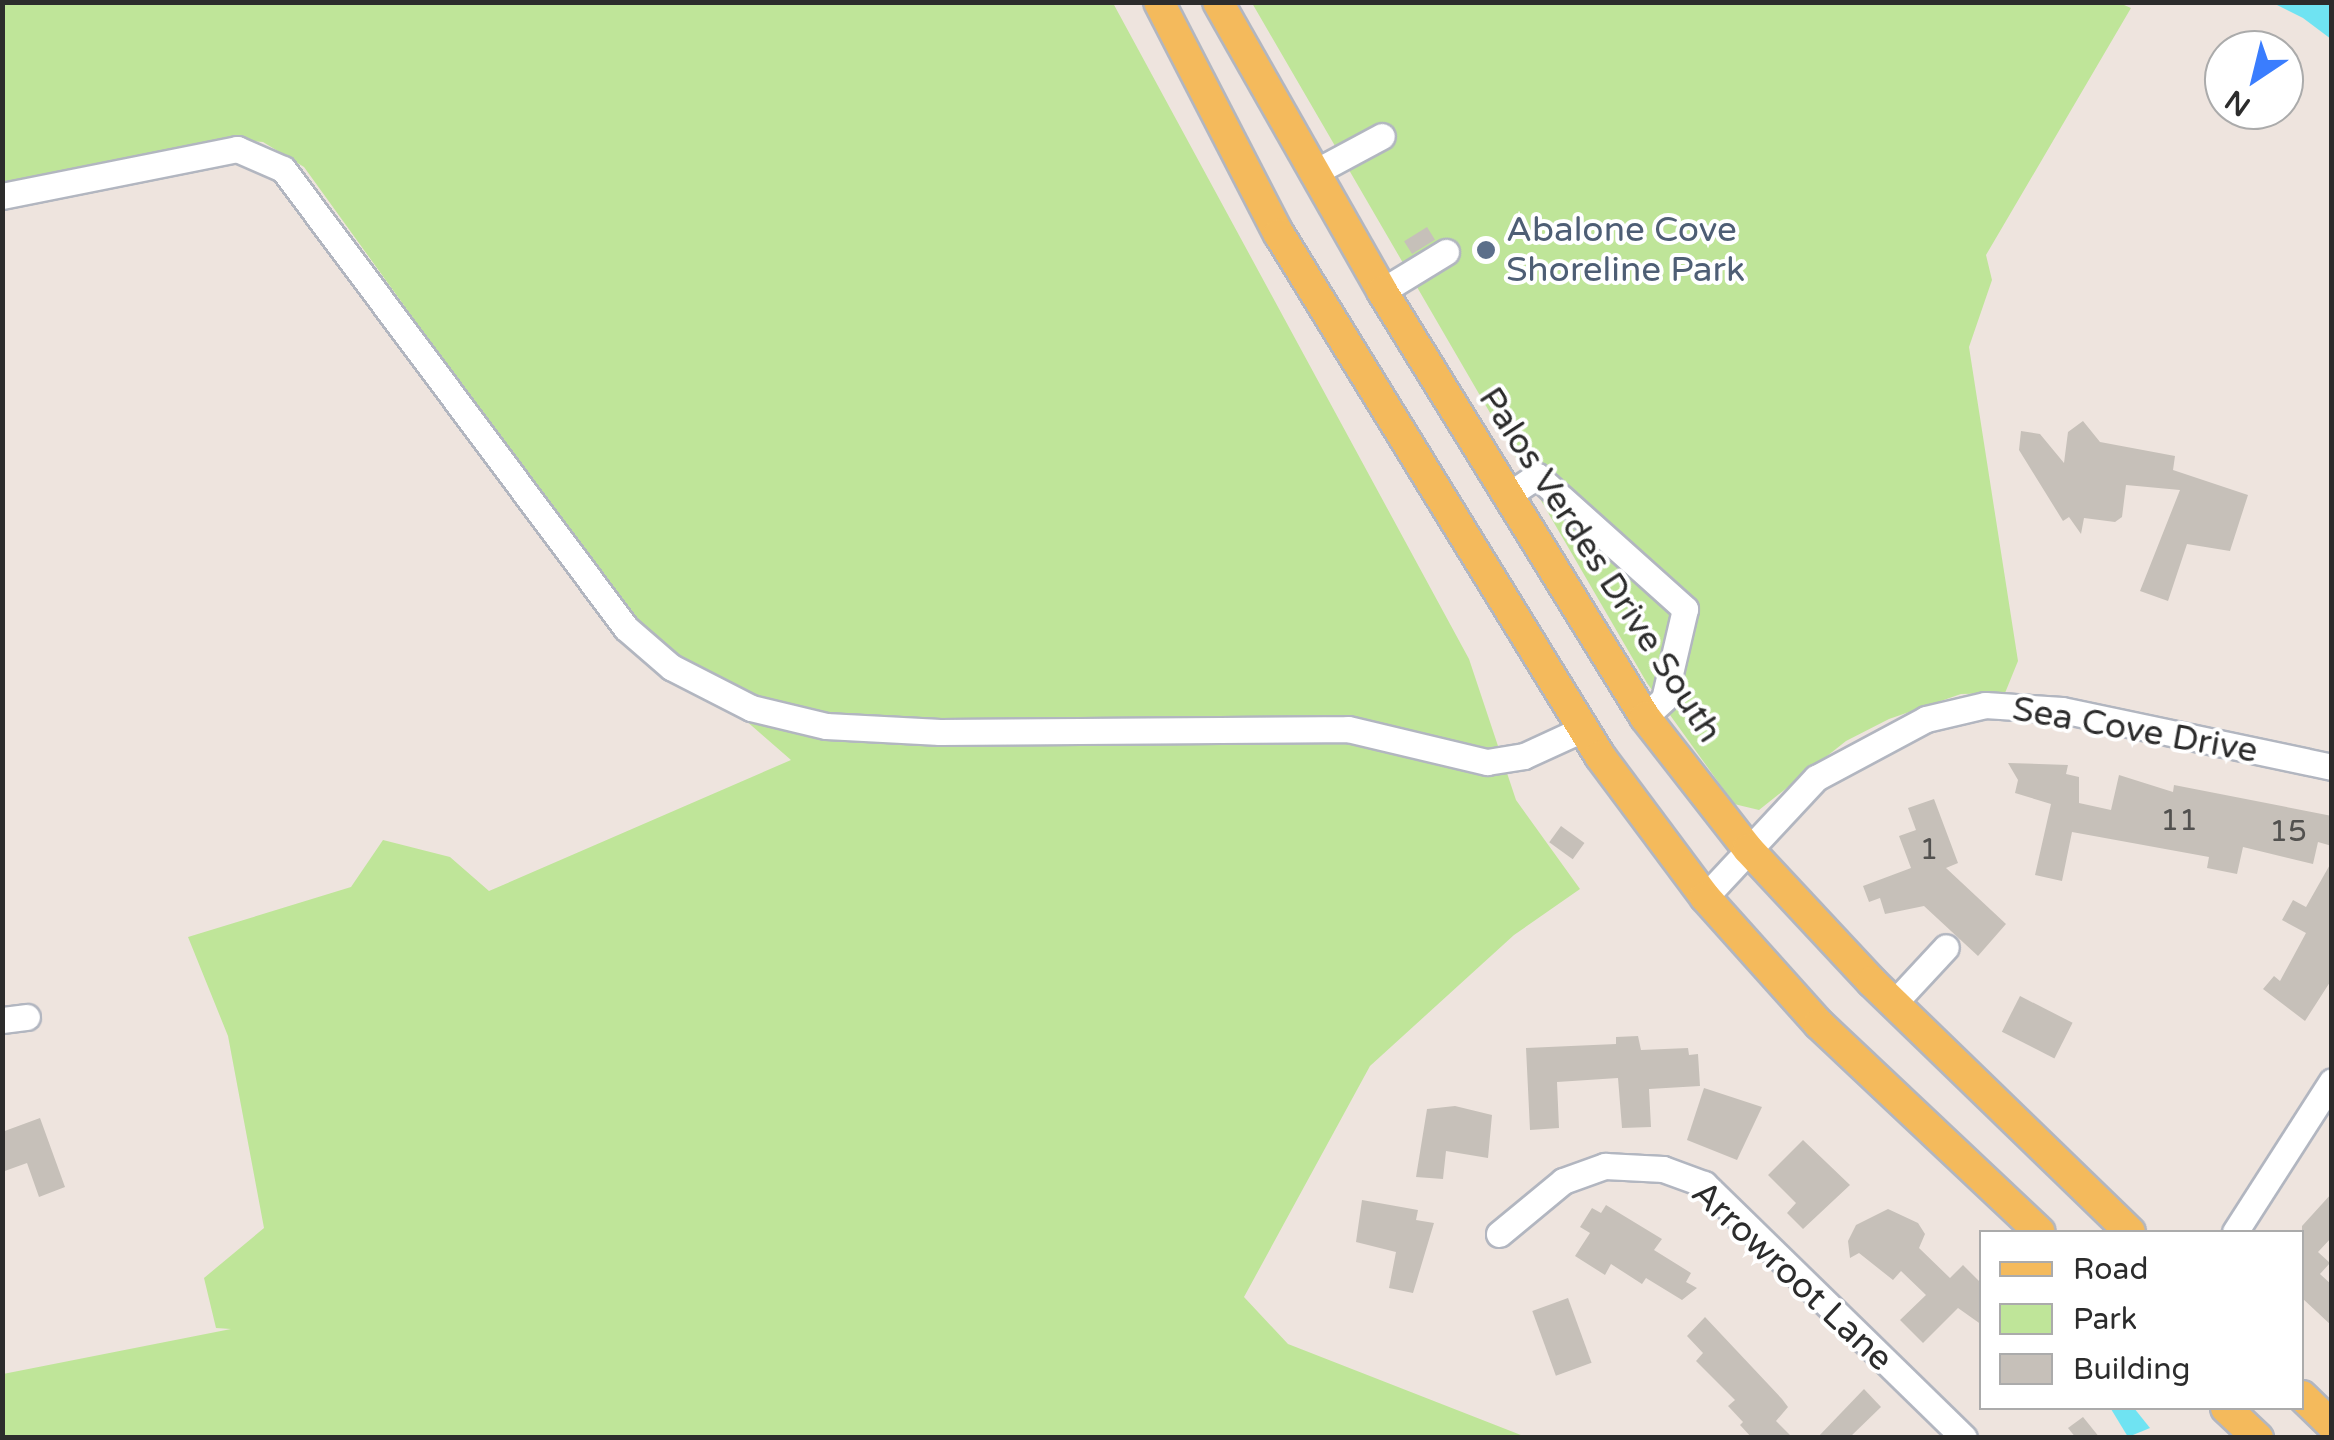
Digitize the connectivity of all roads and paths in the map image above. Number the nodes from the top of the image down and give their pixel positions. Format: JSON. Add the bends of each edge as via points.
{"nodes":[{"id":1,"x":1159,"y":2,"type":"edge"},
{"id":2,"x":1218,"y":2,"type":"edge"},
{"id":3,"x":1382,"y":136,"type":"dead end"},
{"id":4,"x":1313,"y":173,"type":"junction"},
{"id":5,"x":2,"y":196,"type":"edge"},
{"id":6,"x":1446,"y":252,"type":"dead end"},
{"id":7,"x":1382,"y":291,"type":"junction"},
{"id":8,"x":1506,"y":496,"type":"junction"},
{"id":9,"x":1645,"y":717,"type":"junction"},
{"id":10,"x":1583,"y":729,"type":"junction"},
{"id":11,"x":2332,"y":768,"type":"edge"},
{"id":12,"x":1748,"y":849,"type":"junction"},
{"id":13,"x":1706,"y":897,"type":"junction"},
{"id":14,"x":1946,"y":947,"type":"dead end"},
{"id":15,"x":1894,"y":1003,"type":"junction"},
{"id":16,"x":2332,"y":1081,"type":"edge"},
{"id":17,"x":2038,"y":1230,"type":"edge"},
{"id":18,"x":2128,"y":1230,"type":"edge"},
{"id":19,"x":2235,"y":1230,"type":"edge"},
{"id":20,"x":1499,"y":1234,"type":"dead end"},
{"id":21,"x":2304,"y":1398,"type":"edge"},
{"id":22,"x":2228,"y":1410,"type":"edge"},
{"id":23,"x":2332,"y":1425,"type":"edge"},
{"id":24,"x":1964,"y":1438,"type":"edge"},
{"id":25,"x":2258,"y":1438,"type":"edge"}],
"edges":[{"from":1,"to":10,"type":"main road","via":[[1279,234]]},
{"from":2,"to":4,"type":"main road","name":"Palos Verdes Drive South"},
{"from":3,"to":4,"type":"street"},
{"from":4,"to":7,"type":"main road","name":"Palos Verdes Drive South"},
{"from":5,"to":10,"type":"street","via":[[237,149],[283,169],[626,628],[671,667],[751,708],[826,726],[940,732],[1348,729],[1487,762],[1524,756]]},
{"from":6,"to":7,"type":"street"},
{"from":7,"to":8,"type":"main road","name":"Palos Verdes Drive South"},
{"from":8,"to":9,"type":"main road","name":"Palos Verdes Drive South"},
{"from":8,"to":9,"type":"street","via":[[1537,476],[1685,608],[1664,699]]},
{"from":9,"to":12,"type":"main road","name":"Palos Verdes Drive South"},
{"from":10,"to":13,"type":"main road"},
{"from":11,"to":12,"type":"street","name":"Sea Cove Drive","via":[[2062,710],[1985,705],[1926,718],[1874,742],[1816,778]]},
{"from":12,"to":13,"type":"street","name":"Sea Cove Drive"},
{"from":12,"to":15,"type":"main road","name":"Palos Verdes Drive South"},
{"from":13,"to":17,"type":"main road","via":[[1819,1024]]},
{"from":14,"to":15,"type":"street"},
{"from":15,"to":18,"type":"main road","name":"Palos Verdes Drive South"},
{"from":16,"to":19,"type":"street"},
{"from":20,"to":24,"type":"street","name":"Arrowroot Lane","via":[[1563,1180],[1605,1166],[1663,1169],[1704,1184]]},
{"from":21,"to":23,"type":"main road"},
{"from":22,"to":25,"type":"main road"}]}
